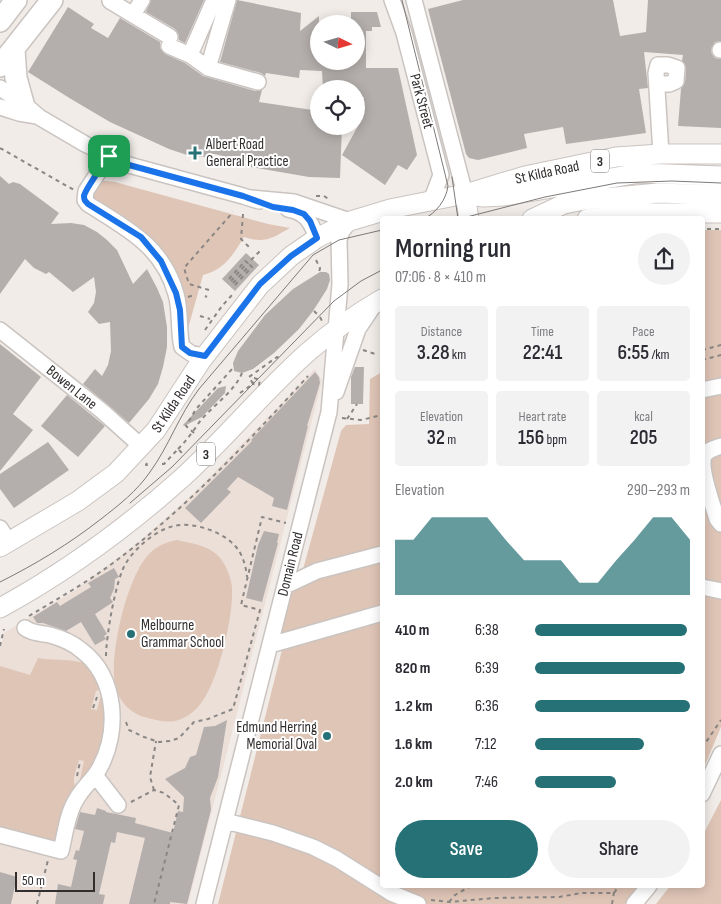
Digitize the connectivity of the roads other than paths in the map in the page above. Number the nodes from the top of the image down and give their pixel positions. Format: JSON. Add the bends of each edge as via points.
{"nodes":[{"id":1,"x":16,"y":0,"type":"edge"},
{"id":2,"x":52,"y":0,"type":"edge"},
{"id":3,"x":142,"y":0,"type":"edge"},
{"id":4,"x":214,"y":0,"type":"edge"},
{"id":5,"x":228,"y":0,"type":"edge"},
{"id":6,"x":392,"y":0,"type":"edge"},
{"id":7,"x":414,"y":0,"type":"edge"},
{"id":8,"x":110,"y":1,"type":"edge"},
{"id":9,"x":132,"y":15,"type":"junction"},
{"id":10,"x":0,"y":21,"type":"edge"},
{"id":11,"x":6,"y":54,"type":"edge"},
{"id":12,"x":190,"y":55,"type":"junction"},
{"id":13,"x":208,"y":68,"type":"junction"},
{"id":14,"x":258,"y":82,"type":"dead end"},
{"id":15,"x":657,"y":84,"type":"dead end"},
{"id":16,"x":0,"y":88,"type":"edge"},
{"id":17,"x":0,"y":107,"type":"edge"},
{"id":18,"x":31,"y":110,"type":"junction"},
{"id":19,"x":661,"y":154,"type":"junction"},
{"id":20,"x":721,"y":154,"type":"edge"},
{"id":21,"x":109,"y":156,"type":"junction"},
{"id":22,"x":721,"y":176,"type":"edge"},
{"id":23,"x":465,"y":194,"type":"junction"},
{"id":24,"x":721,"y":195,"type":"edge"},
{"id":25,"x":251,"y":198,"type":"junction"},
{"id":26,"x":431,"y":201,"type":"junction"},
{"id":27,"x":721,"y":213,"type":"edge"},
{"id":28,"x":469,"y":216,"type":"edge"},
{"id":29,"x":538,"y":216,"type":"edge"},
{"id":30,"x":617,"y":216,"type":"edge"},
{"id":31,"x":350,"y":221,"type":"junction"},
{"id":32,"x":317,"y":238,"type":"junction"},
{"id":33,"x":380,"y":301,"type":"edge"},
{"id":34,"x":380,"y":301,"type":"edge"},
{"id":35,"x":336,"y":329,"type":"junction"},
{"id":36,"x":0,"y":330,"type":"edge"},
{"id":37,"x":205,"y":356,"type":"junction"},
{"id":38,"x":721,"y":386,"type":"edge"},
{"id":39,"x":705,"y":389,"type":"edge"},
{"id":40,"x":335,"y":415,"type":"junction"},
{"id":41,"x":721,"y":446,"type":"edge"},
{"id":42,"x":142,"y":447,"type":"junction"},
{"id":43,"x":705,"y":455,"type":"edge"},
{"id":44,"x":705,"y":474,"type":"edge"},
{"id":45,"x":721,"y":524,"type":"edge"},
{"id":46,"x":3,"y":539,"type":"edge"},
{"id":47,"x":380,"y":555,"type":"edge"},
{"id":48,"x":285,"y":586,"type":"junction"},
{"id":49,"x":705,"y":588,"type":"edge"},
{"id":50,"x":721,"y":591,"type":"edge"},
{"id":51,"x":0,"y":608,"type":"edge"},
{"id":52,"x":380,"y":614,"type":"edge"},
{"id":53,"x":25,"y":628,"type":"dead end"},
{"id":54,"x":270,"y":645,"type":"junction"},
{"id":55,"x":721,"y":754,"type":"edge"},
{"id":56,"x":95,"y":775,"type":"junction"},
{"id":57,"x":705,"y":788,"type":"edge"},
{"id":58,"x":118,"y":804,"type":"road end"},
{"id":59,"x":225,"y":821,"type":"junction"},
{"id":60,"x":0,"y":835,"type":"edge"},
{"id":61,"x":380,"y":886,"type":"edge"},
{"id":62,"x":383,"y":888,"type":"edge"},
{"id":63,"x":646,"y":888,"type":"edge"},
{"id":64,"x":421,"y":901,"type":"edge"},
{"id":65,"x":204,"y":904,"type":"edge"},
{"id":66,"x":634,"y":904,"type":"edge"}],
"edges":[{"from":1,"to":10,"type":"highway"},
{"from":2,"to":11,"type":"highway"},
{"from":3,"to":9,"type":"street"},
{"from":4,"to":12,"type":"street"},
{"from":5,"to":13,"type":"street"},
{"from":6,"to":26,"type":"street","name":"Park Street","via":[[404,33],[441,175]]},
{"from":7,"to":23,"type":"street","name":"Park Street"},
{"from":8,"to":9,"type":"street"},
{"from":9,"to":12,"type":"street"},
{"from":11,"to":18,"type":"highway"},
{"from":12,"to":13,"type":"street"},
{"from":13,"to":14,"type":"street"},
{"from":15,"to":19,"type":"street"},
{"from":16,"to":18,"type":"street"},
{"from":17,"to":18,"type":"street","via":[[19,113]]},
{"from":18,"to":21,"type":"street"},
{"from":19,"to":20,"type":"main road","name":"St Kilda Road","number":"3"},
{"from":19,"to":23,"type":"main road","name":"St Kilda Road","number":"3","via":[[616,157],[525,176]]},
{"from":21,"to":25,"type":"street","via":[[129,165]]},
{"from":21,"to":37,"type":"street","via":[[84,196],[88,204],[141,237],[161,261],[176,293],[182,347],[190,353]]},
{"from":22,"to":23,"type":"main road","name":"St Kilda Road","via":[[640,173],[504,196]]},
{"from":23,"to":26,"type":"main road","name":"St Kilda Road","number":"3"},
{"from":23,"to":28,"type":"main road"},
{"from":24,"to":29,"type":"main road","via":[[658,192],[584,200],[564,204]]},
{"from":25,"to":31,"type":"street","via":[[294,202]]},
{"from":25,"to":32,"type":"street","via":[[304,214]]},
{"from":26,"to":31,"type":"main road","name":"St Kilda Road","number":"3"},
{"from":27,"to":30,"type":"main road"},
{"from":31,"to":32,"type":"main road","name":"St Kilda Road","number":"3"},
{"from":31,"to":35,"type":"street","name":"Domain Road","via":[[339,240],[341,278]]},
{"from":32,"to":37,"type":"main road","name":"St Kilda Road","number":"3","via":[[260,284]]},
{"from":33,"to":35,"type":"main road","number":"3"},
{"from":34,"to":40,"type":"street","via":[[364,317],[358,329]]},
{"from":35,"to":40,"type":"street","name":"Domain Road"},
{"from":35,"to":51,"type":"main road","number":"3","via":[[282,376],[239,422],[143,511],[92,551]]},
{"from":36,"to":42,"type":"street","name":"Bowen Lane"},
{"from":37,"to":42,"type":"main road","name":"St Kilda Road","number":"3"},
{"from":38,"to":39,"type":"street"},
{"from":40,"to":48,"type":"street","name":"Domain Road"},
{"from":41,"to":43,"type":"street"},
{"from":42,"to":46,"type":"main road","name":"St Kilda Road","number":"3","via":[[101,486]]},
{"from":44,"to":45,"type":"street"},
{"from":47,"to":48,"type":"street","via":[[317,571]]},
{"from":48,"to":54,"type":"street","name":"Domain Road"},
{"from":49,"to":50,"type":"street"},
{"from":52,"to":54,"type":"street"},
{"from":53,"to":56,"type":"street","via":[[64,640],[81,650],[96,665],[105,681],[111,701],[112,730],[103,762]]},
{"from":54,"to":59,"type":"street","name":"Domain Road"},
{"from":55,"to":57,"type":"street"},
{"from":56,"to":58,"type":"street"},
{"from":56,"to":60,"type":"street","via":[[75,801],[61,851]]},
{"from":59,"to":61,"type":"street","via":[[273,832],[313,847]]},
{"from":59,"to":65,"type":"street","name":"Domain Road"},
{"from":62,"to":64,"type":"street"},
{"from":63,"to":66,"type":"street"}]}
